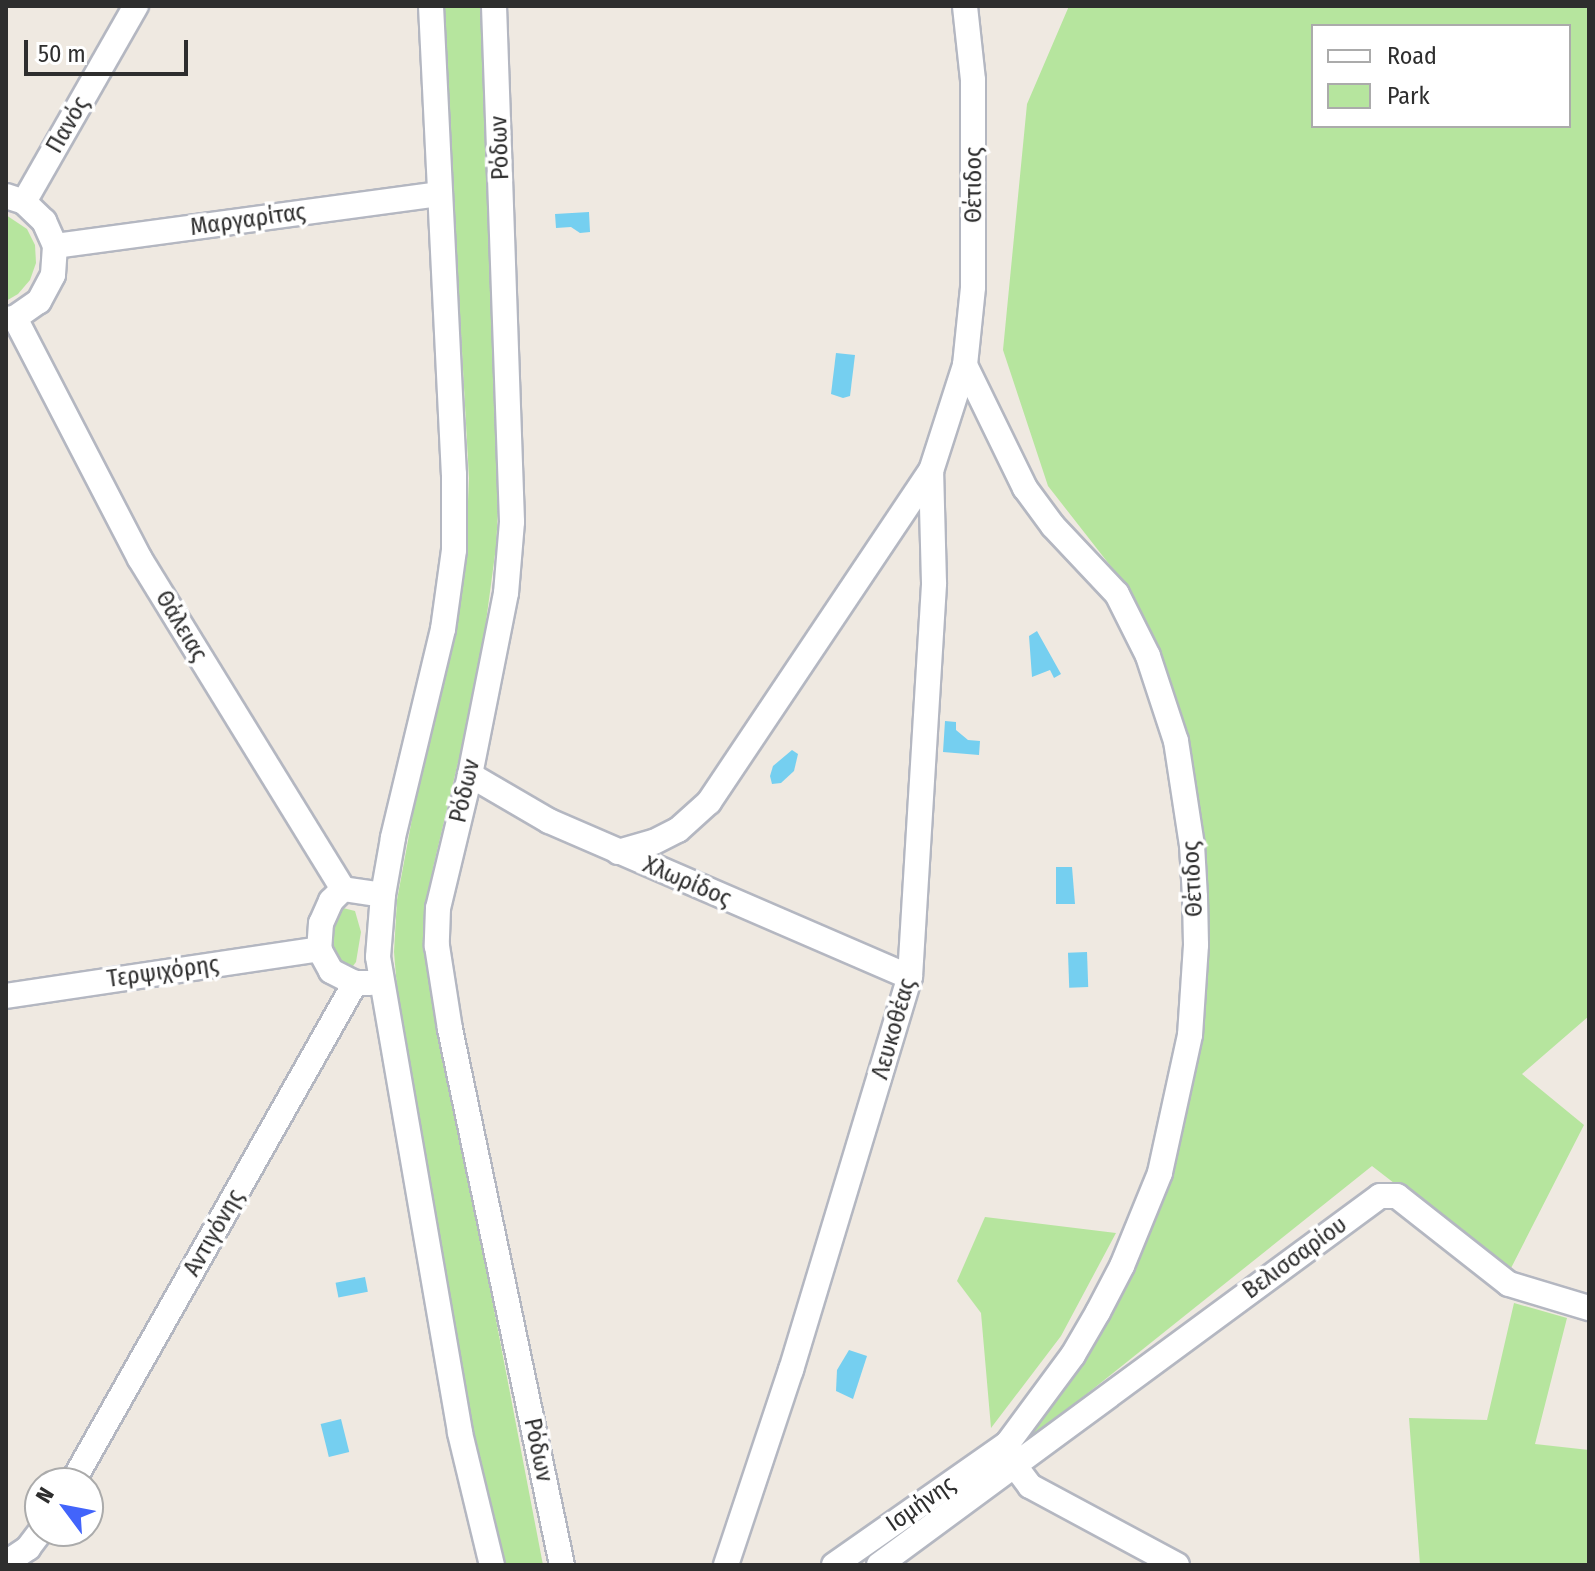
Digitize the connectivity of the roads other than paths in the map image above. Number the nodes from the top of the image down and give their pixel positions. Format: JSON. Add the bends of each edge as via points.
{"nodes":[{"id":1,"x":136,"y":6,"type":"edge"},
{"id":2,"x":431,"y":6,"type":"edge"},
{"id":3,"x":494,"y":6,"type":"edge"},
{"id":4,"x":965,"y":6,"type":"edge"},
{"id":5,"x":440,"y":194,"type":"junction"},
{"id":6,"x":15,"y":199,"type":"edge"},
{"id":7,"x":55,"y":246,"type":"junction"},
{"id":8,"x":11,"y":318,"type":"edge"},
{"id":9,"x":965,"y":365,"type":"junction"},
{"id":10,"x":931,"y":471,"type":"junction"},
{"id":11,"x":470,"y":775,"type":"junction"},
{"id":12,"x":618,"y":852,"type":"junction"},
{"id":13,"x":343,"y":889,"type":"junction"},
{"id":14,"x":383,"y":895,"type":"junction"},
{"id":15,"x":319,"y":949,"type":"junction"},
{"id":16,"x":910,"y":977,"type":"junction"},
{"id":17,"x":381,"y":981,"type":"junction"},
{"id":18,"x":355,"y":983,"type":"junction"},
{"id":19,"x":6,"y":996,"type":"edge"},
{"id":20,"x":1589,"y":1308,"type":"edge"},
{"id":21,"x":1011,"y":1455,"type":"junction"},
{"id":22,"x":81,"y":1467,"type":"edge"},
{"id":23,"x":26,"y":1547,"type":"edge"},
{"id":24,"x":10,"y":1563,"type":"edge"},
{"id":25,"x":492,"y":1565,"type":"edge"},
{"id":26,"x":562,"y":1565,"type":"edge"},
{"id":27,"x":726,"y":1565,"type":"edge"},
{"id":28,"x":834,"y":1565,"type":"edge"},
{"id":29,"x":879,"y":1565,"type":"edge"},
{"id":30,"x":1177,"y":1565,"type":"edge"}],
"edges":[{"from":1,"to":6,"type":"street","name":"Πανός"},
{"from":2,"to":5,"type":"street"},
{"from":3,"to":11,"type":"street","name":"Ρόδων","via":[[512,522],[506,593]]},
{"from":4,"to":9,"type":"street","name":"Θέτιδος","via":[[973,80],[975,201]]},
{"from":5,"to":7,"type":"street","name":"Μαργαρίτας"},
{"from":5,"to":14,"type":"street","via":[[454,550],[443,629]]},
{"from":6,"to":7,"type":"street","via":[[44,221]]},
{"from":7,"to":8,"type":"street","via":[[53,275],[39,301]]},
{"from":8,"to":13,"type":"street","name":"Θάλειας","via":[[140,559]]},
{"from":9,"to":10,"type":"street","name":"Θέτιδος"},
{"from":9,"to":21,"type":"street","name":"Θέτιδος","via":[[1036,506],[1103,577],[1128,613],[1165,699],[1192,845],[1196,945],[1190,1035],[1160,1173],[1098,1312],[1027,1415]]},
{"from":10,"to":12,"type":"street","name":"Θέτιδος","via":[[709,802],[678,830]]},
{"from":10,"to":16,"type":"street","name":"Λευκοθέας","via":[[934,583]]},
{"from":11,"to":12,"type":"street","name":"Χλωρίδος","via":[[549,821]]},
{"from":11,"to":26,"type":"street","name":"Ρόδων","via":[[438,908],[437,946]]},
{"from":12,"to":16,"type":"street","name":"Χλωρίδος"},
{"from":13,"to":14,"type":"street"},
{"from":13,"to":15,"type":"street","via":[[321,923]]},
{"from":14,"to":17,"type":"street"},
{"from":15,"to":18,"type":"street","via":[[331,971]]},
{"from":15,"to":19,"type":"street","name":"Τερψιχόρης"},
{"from":16,"to":27,"type":"street","name":"Λευκοθέας"},
{"from":17,"to":18,"type":"street"},
{"from":17,"to":25,"type":"street","via":[[460,1433]]},
{"from":18,"to":22,"type":"street","name":"Αντιγόνης"},
{"from":20,"to":21,"type":"street","name":"Βελισσαρίου","via":[[1509,1284],[1397,1196],[1380,1196]]},
{"from":21,"to":28,"type":"street","name":"Ισμήνης"},
{"from":21,"to":29,"type":"street","name":"Ισμήνης"},
{"from":21,"to":30,"type":"street","via":[[1030,1486]]},
{"from":23,"to":24,"type":"street"}]}
